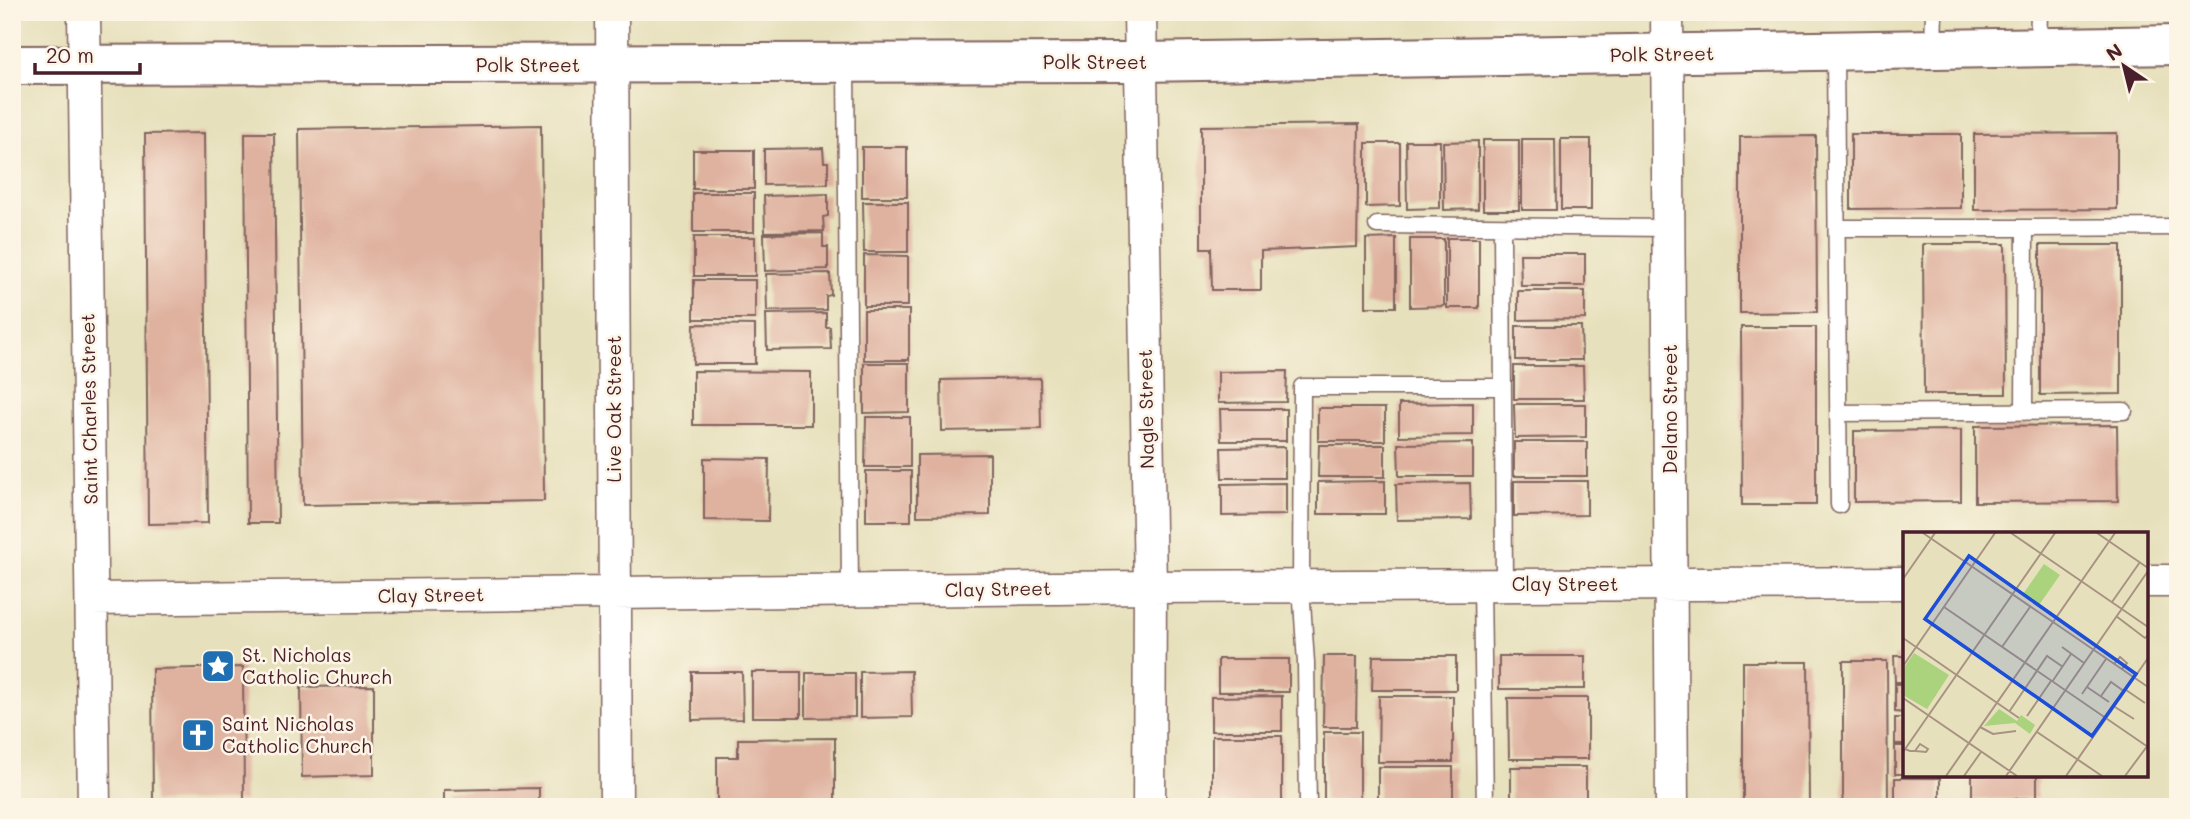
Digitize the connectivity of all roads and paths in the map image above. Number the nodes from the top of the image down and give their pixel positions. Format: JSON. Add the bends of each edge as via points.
{"nodes":[{"id":1,"x":83,"y":12,"type":"edge"},
{"id":2,"x":612,"y":12,"type":"edge"},
{"id":3,"x":1140,"y":12,"type":"edge"},
{"id":4,"x":1667,"y":12,"type":"edge"},
{"id":5,"x":1934,"y":12,"type":"edge"},
{"id":6,"x":2039,"y":30,"type":"edge"},
{"id":7,"x":2178,"y":45,"type":"edge"},
{"id":8,"x":1933,"y":50,"type":"junction"},
{"id":9,"x":1835,"y":52,"type":"junction"},
{"id":10,"x":1667,"y":54,"type":"junction"},
{"id":11,"x":1140,"y":62,"type":"junction"},
{"id":12,"x":84,"y":64,"type":"junction"},
{"id":13,"x":846,"y":64,"type":"junction"},
{"id":14,"x":12,"y":65,"type":"edge"},
{"id":15,"x":612,"y":65,"type":"junction"},
{"id":16,"x":1377,"y":225,"type":"dead end"},
{"id":17,"x":1502,"y":227,"type":"junction"},
{"id":18,"x":2178,"y":227,"type":"edge"},
{"id":19,"x":1668,"y":228,"type":"junction"},
{"id":20,"x":1838,"y":228,"type":"junction"},
{"id":21,"x":2025,"y":228,"type":"junction"},
{"id":22,"x":1502,"y":387,"type":"junction"},
{"id":23,"x":2124,"y":411,"type":"dead end"},
{"id":24,"x":2024,"y":412,"type":"junction"},
{"id":25,"x":1839,"y":414,"type":"junction"},
{"id":26,"x":1839,"y":505,"type":"dead end"},
{"id":27,"x":2148,"y":581,"type":"edge"},
{"id":28,"x":2178,"y":581,"type":"edge"},
{"id":29,"x":1671,"y":583,"type":"junction"},
{"id":30,"x":1903,"y":583,"type":"edge"},
{"id":31,"x":1493,"y":585,"type":"junction"},
{"id":32,"x":1301,"y":586,"type":"junction"},
{"id":33,"x":1150,"y":587,"type":"junction"},
{"id":34,"x":850,"y":590,"type":"junction"},
{"id":35,"x":615,"y":593,"type":"junction"},
{"id":36,"x":92,"y":600,"type":"junction"},
{"id":37,"x":94,"y":807,"type":"edge"},
{"id":38,"x":616,"y":807,"type":"edge"},
{"id":39,"x":1149,"y":807,"type":"edge"},
{"id":40,"x":1308,"y":807,"type":"edge"},
{"id":41,"x":1485,"y":807,"type":"edge"},
{"id":42,"x":1672,"y":807,"type":"edge"}],
"edges":[{"from":1,"to":12,"type":"street","name":"Saint Charles Street"},
{"from":2,"to":15,"type":"street","name":"Live Oak Street"},
{"from":3,"to":11,"type":"street","name":"Nagle Street"},
{"from":4,"to":10,"type":"street","name":"Delano Street"},
{"from":5,"to":8,"type":"lane"},
{"from":6,"to":7,"type":"main road","name":"Polk Street"},
{"from":6,"to":8,"type":"main road","name":"Polk Street"},
{"from":8,"to":9,"type":"main road","name":"Polk Street"},
{"from":9,"to":10,"type":"main road","name":"Polk Street"},
{"from":9,"to":20,"type":"lane"},
{"from":10,"to":11,"type":"main road","name":"Polk Street"},
{"from":10,"to":19,"type":"street","name":"Delano Street"},
{"from":11,"to":13,"type":"main road","name":"Polk Street"},
{"from":11,"to":33,"type":"street","name":"Nagle Street"},
{"from":12,"to":14,"type":"main road","name":"Polk Street"},
{"from":12,"to":15,"type":"main road","name":"Polk Street"},
{"from":12,"to":36,"type":"street","name":"Saint Charles Street"},
{"from":13,"to":15,"type":"main road","name":"Polk Street"},
{"from":13,"to":34,"type":"lane"},
{"from":15,"to":35,"type":"street","name":"Live Oak Street"},
{"from":16,"to":17,"type":"lane"},
{"from":17,"to":19,"type":"lane"},
{"from":17,"to":22,"type":"lane"},
{"from":18,"to":21,"type":"lane"},
{"from":19,"to":29,"type":"street","name":"Delano Street"},
{"from":20,"to":21,"type":"lane"},
{"from":20,"to":25,"type":"lane"},
{"from":21,"to":24,"type":"lane"},
{"from":22,"to":31,"type":"lane"},
{"from":22,"to":32,"type":"lane","via":[[1302,387]]},
{"from":23,"to":24,"type":"lane"},
{"from":24,"to":25,"type":"lane"},
{"from":25,"to":26,"type":"lane"},
{"from":27,"to":28,"type":"street"},
{"from":29,"to":30,"type":"street","name":"Clay Street"},
{"from":29,"to":31,"type":"street","name":"Clay Street"},
{"from":29,"to":42,"type":"street","name":"Delano Street"},
{"from":31,"to":32,"type":"street","name":"Clay Street"},
{"from":31,"to":41,"type":"lane"},
{"from":32,"to":33,"type":"street","name":"Clay Street"},
{"from":32,"to":40,"type":"lane"},
{"from":33,"to":34,"type":"street","name":"Clay Street"},
{"from":33,"to":39,"type":"street","name":"Nagle Street"},
{"from":34,"to":35,"type":"street","name":"Clay Street"},
{"from":35,"to":36,"type":"street","name":"Clay Street"},
{"from":35,"to":38,"type":"street","name":"Live Oak Street"},
{"from":36,"to":37,"type":"street","name":"Saint Charles Street"}]}
